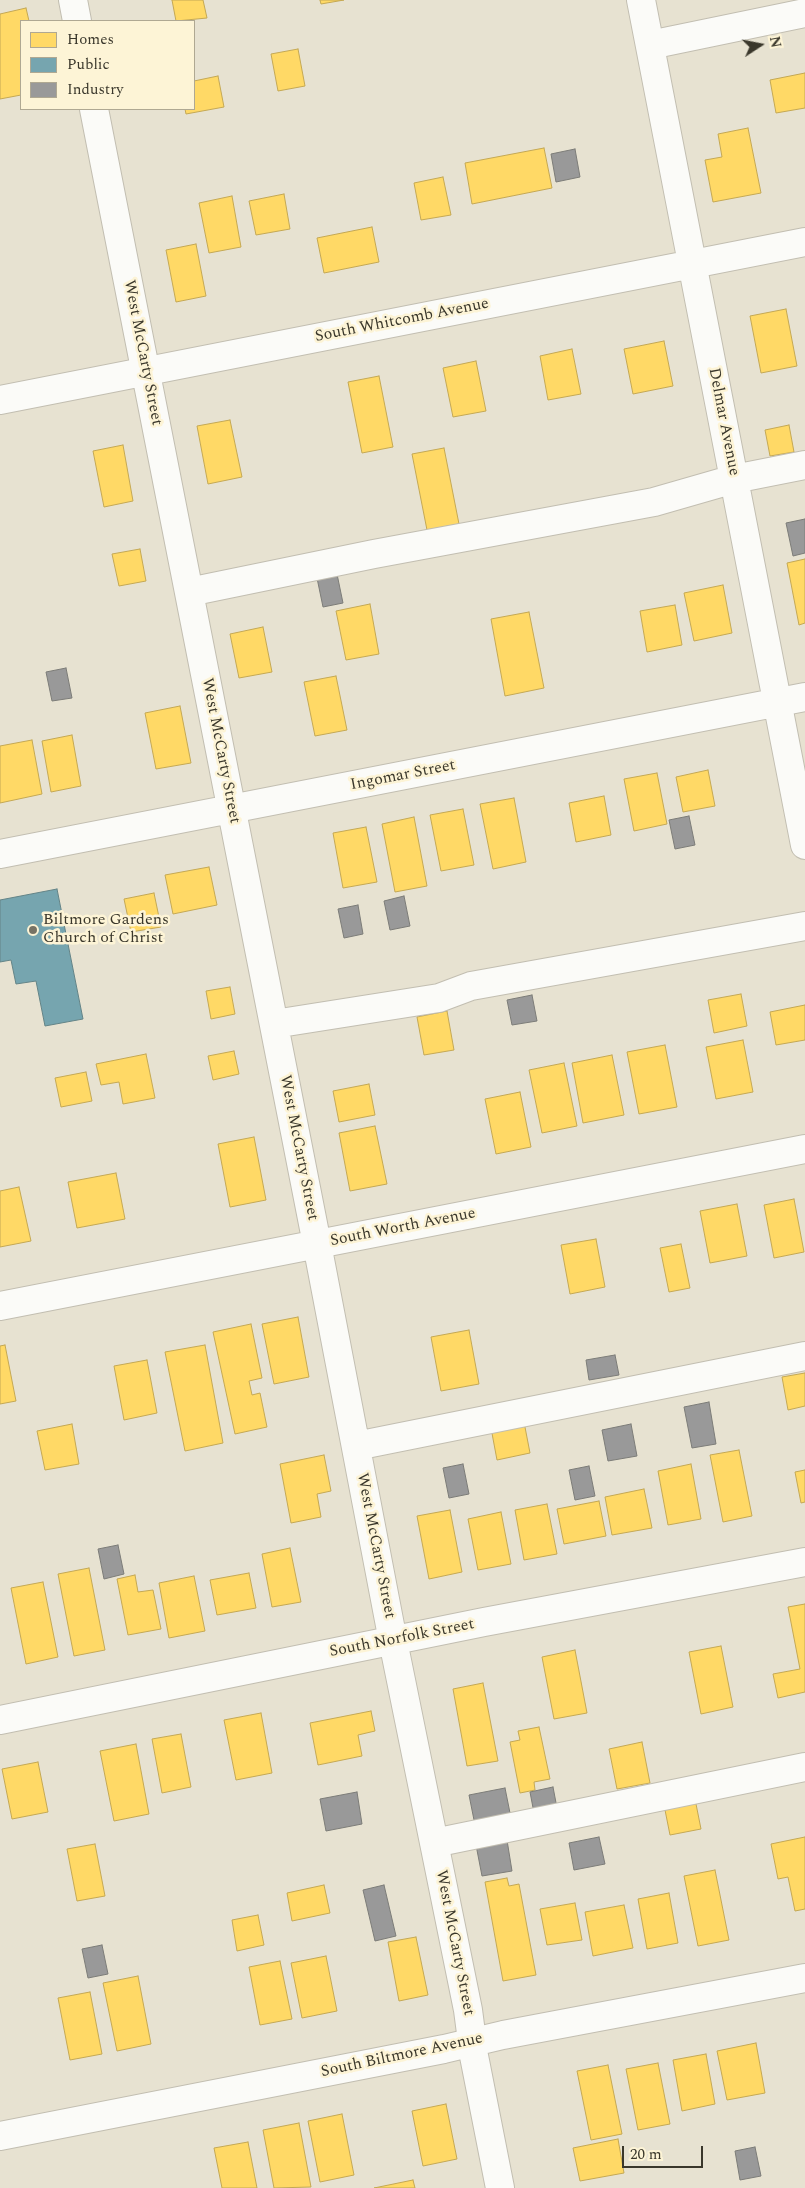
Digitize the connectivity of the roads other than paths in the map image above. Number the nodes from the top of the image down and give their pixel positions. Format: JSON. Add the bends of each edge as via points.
{"nodes":[{"id":1,"x":74,"y":0,"type":"edge"},
{"id":2,"x":642,"y":0,"type":"edge"},
{"id":3,"x":805,"y":13,"type":"edge"},
{"id":4,"x":77,"y":20,"type":"edge"},
{"id":5,"x":650,"y":45,"type":"junction"},
{"id":6,"x":94,"y":110,"type":"edge"},
{"id":7,"x":805,"y":242,"type":"edge"},
{"id":8,"x":692,"y":264,"type":"junction"},
{"id":9,"x":145,"y":372,"type":"junction"},
{"id":10,"x":0,"y":400,"type":"edge"},
{"id":11,"x":805,"y":465,"type":"edge"},
{"id":12,"x":734,"y":479,"type":"junction"},
{"id":13,"x":189,"y":592,"type":"junction"},
{"id":14,"x":805,"y":697,"type":"edge"},
{"id":15,"x":777,"y":703,"type":"junction"},
{"id":16,"x":232,"y":810,"type":"junction"},
{"id":17,"x":805,"y":845,"type":"edge"},
{"id":18,"x":0,"y":854,"type":"edge"},
{"id":19,"x":805,"y":926,"type":"edge"},
{"id":20,"x":274,"y":1024,"type":"junction"},
{"id":21,"x":805,"y":1149,"type":"edge"},
{"id":22,"x":317,"y":1244,"type":"junction"},
{"id":23,"x":0,"y":1306,"type":"edge"},
{"id":24,"x":805,"y":1356,"type":"edge"},
{"id":25,"x":356,"y":1446,"type":"junction"},
{"id":26,"x":805,"y":1562,"type":"edge"},
{"id":27,"x":393,"y":1641,"type":"junction"},
{"id":28,"x":0,"y":1720,"type":"edge"},
{"id":29,"x":805,"y":1767,"type":"edge"},
{"id":30,"x":434,"y":1843,"type":"junction"},
{"id":31,"x":805,"y":1978,"type":"edge"},
{"id":32,"x":472,"y":2042,"type":"junction"},
{"id":33,"x":0,"y":2136,"type":"edge"},
{"id":34,"x":500,"y":2188,"type":"edge"}],
"edges":[{"from":1,"to":4,"type":"street"},
{"from":2,"to":5,"type":"street","name":"Delmar Avenue"},
{"from":3,"to":5,"type":"street"},
{"from":5,"to":8,"type":"street","name":"Delmar Avenue"},
{"from":6,"to":9,"type":"street","name":"West McCarty Street"},
{"from":7,"to":8,"type":"street","name":"South Whitcomb Avenue"},
{"from":8,"to":9,"type":"street","name":"South Whitcomb Avenue"},
{"from":8,"to":12,"type":"street","name":"Delmar Avenue"},
{"from":9,"to":10,"type":"street","name":"South Whitcomb Avenue"},
{"from":9,"to":13,"type":"street","name":"West McCarty Street"},
{"from":11,"to":12,"type":"street"},
{"from":12,"to":13,"type":"street","via":[[654,502]]},
{"from":12,"to":15,"type":"street","name":"Delmar Avenue"},
{"from":13,"to":16,"type":"street","name":"West McCarty Street"},
{"from":14,"to":15,"type":"street","name":"Ingomar Street"},
{"from":15,"to":16,"type":"street","name":"Ingomar Street"},
{"from":15,"to":17,"type":"street","name":"Delmar Avenue"},
{"from":16,"to":18,"type":"street","name":"Ingomar Street"},
{"from":16,"to":20,"type":"street","name":"West McCarty Street"},
{"from":19,"to":20,"type":"street","via":[[471,986],[439,998]]},
{"from":20,"to":22,"type":"street","name":"West McCarty Street"},
{"from":21,"to":22,"type":"street","name":"South Worth Avenue"},
{"from":22,"to":23,"type":"street","name":"South Worth Avenue"},
{"from":22,"to":25,"type":"street","name":"West McCarty Street"},
{"from":24,"to":25,"type":"street"},
{"from":25,"to":27,"type":"street","name":"West McCarty Street"},
{"from":26,"to":27,"type":"street","name":"South Norfolk Street"},
{"from":27,"to":28,"type":"street","name":"South Norfolk Street"},
{"from":27,"to":30,"type":"street","name":"West McCarty Street"},
{"from":29,"to":30,"type":"street"},
{"from":30,"to":32,"type":"street","name":"West McCarty Street"},
{"from":31,"to":32,"type":"street","name":"South Biltmore Avenue"},
{"from":32,"to":33,"type":"street","name":"South Biltmore Avenue"},
{"from":32,"to":34,"type":"street","name":"West McCarty Street"}]}
